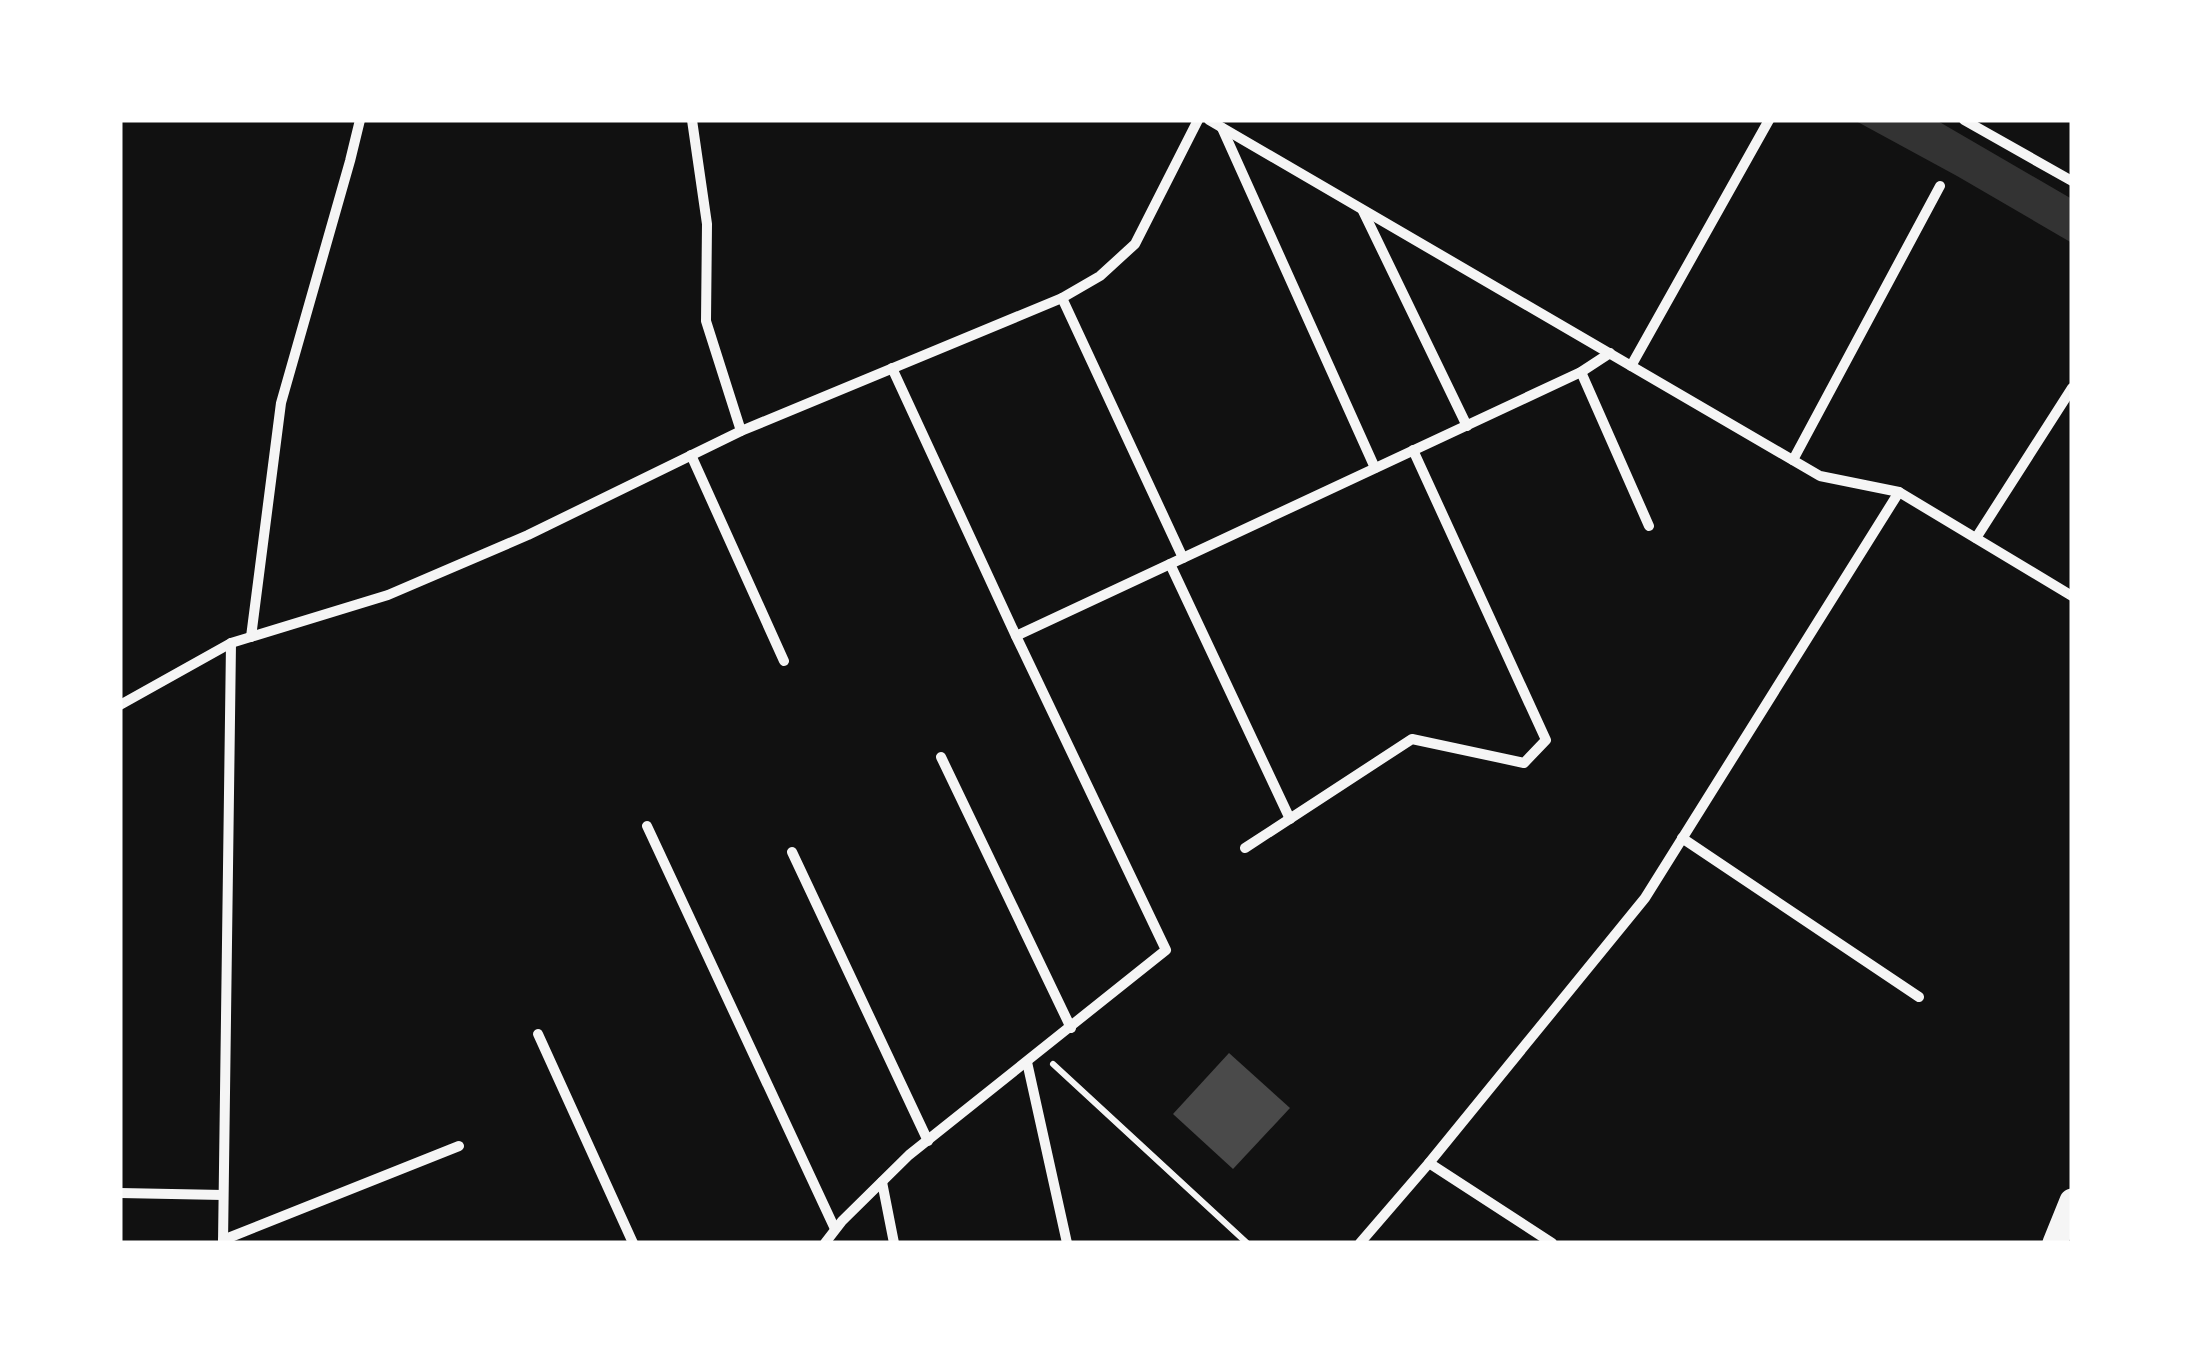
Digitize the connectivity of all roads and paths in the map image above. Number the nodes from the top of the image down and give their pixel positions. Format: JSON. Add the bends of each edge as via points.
{"nodes":[{"id":1,"x":360,"y":120,"type":"edge"},
{"id":2,"x":692,"y":120,"type":"edge"},
{"id":3,"x":1198,"y":120,"type":"edge"},
{"id":4,"x":1209,"y":120,"type":"edge"},
{"id":5,"x":1769,"y":120,"type":"edge"},
{"id":6,"x":1964,"y":120,"type":"edge"},
{"id":7,"x":1221,"y":127,"type":"junction"},
{"id":8,"x":2072,"y":181,"type":"edge"},
{"id":9,"x":1940,"y":186,"type":"dead end"},
{"id":10,"x":1362,"y":210,"type":"junction"},
{"id":11,"x":1062,"y":298,"type":"junction"},
{"id":12,"x":1610,"y":354,"type":"junction"},
{"id":13,"x":1631,"y":366,"type":"junction"},
{"id":14,"x":892,"y":368,"type":"junction"},
{"id":15,"x":1581,"y":372,"type":"junction"},
{"id":16,"x":2072,"y":388,"type":"edge"},
{"id":17,"x":1467,"y":426,"type":"junction"},
{"id":18,"x":741,"y":431,"type":"junction"},
{"id":19,"x":1413,"y":450,"type":"junction"},
{"id":20,"x":690,"y":455,"type":"junction"},
{"id":21,"x":1793,"y":460,"type":"junction"},
{"id":22,"x":1374,"y":468,"type":"junction"},
{"id":23,"x":1900,"y":492,"type":"junction"},
{"id":24,"x":1649,"y":526,"type":"dead end"},
{"id":25,"x":1976,"y":538,"type":"junction"},
{"id":26,"x":1183,"y":558,"type":"junction"},
{"id":27,"x":1170,"y":564,"type":"junction"},
{"id":28,"x":2072,"y":596,"type":"edge"},
{"id":29,"x":1016,"y":636,"type":"junction"},
{"id":30,"x":250,"y":637,"type":"junction"},
{"id":31,"x":231,"y":643,"type":"junction"},
{"id":32,"x":784,"y":661,"type":"dead end"},
{"id":33,"x":120,"y":705,"type":"edge"},
{"id":34,"x":941,"y":757,"type":"dead end"},
{"id":35,"x":1290,"y":818,"type":"junction"},
{"id":36,"x":647,"y":826,"type":"dead end"},
{"id":37,"x":1682,"y":838,"type":"junction"},
{"id":38,"x":1245,"y":848,"type":"dead end"},
{"id":39,"x":792,"y":852,"type":"dead end"},
{"id":40,"x":1919,"y":997,"type":"dead end"},
{"id":41,"x":1071,"y":1028,"type":"junction"},
{"id":42,"x":538,"y":1034,"type":"dead end"},
{"id":43,"x":1040,"y":1052,"type":"junction"},
{"id":44,"x":1028,"y":1062,"type":"junction"},
{"id":45,"x":928,"y":1140,"type":"junction"},
{"id":46,"x":458,"y":1146,"type":"dead end"},
{"id":47,"x":1429,"y":1163,"type":"junction"},
{"id":48,"x":882,"y":1182,"type":"junction"},
{"id":49,"x":120,"y":1193,"type":"edge"},
{"id":50,"x":223,"y":1195,"type":"junction"},
{"id":51,"x":2072,"y":1201,"type":"edge"},
{"id":52,"x":836,"y":1229,"type":"junction"},
{"id":53,"x":223,"y":1241,"type":"edge"},
{"id":54,"x":632,"y":1243,"type":"edge"},
{"id":55,"x":824,"y":1243,"type":"edge"},
{"id":56,"x":894,"y":1243,"type":"edge"},
{"id":57,"x":1067,"y":1243,"type":"edge"},
{"id":58,"x":1247,"y":1243,"type":"edge"},
{"id":59,"x":1360,"y":1243,"type":"edge"},
{"id":60,"x":1552,"y":1243,"type":"edge"},
{"id":61,"x":2055,"y":1243,"type":"edge"}],
"edges":[{"from":1,"to":30,"type":"street","via":[[282,403]]},
{"from":2,"to":18,"type":"street","via":[[707,224],[706,321]]},
{"from":3,"to":11,"type":"street","via":[[1135,244]]},
{"from":4,"to":7,"type":"street"},
{"from":5,"to":13,"type":"street"},
{"from":6,"to":8,"type":"street"},
{"from":7,"to":10,"type":"street"},
{"from":7,"to":22,"type":"street"},
{"from":9,"to":21,"type":"street"},
{"from":10,"to":12,"type":"street"},
{"from":10,"to":17,"type":"street"},
{"from":11,"to":14,"type":"street"},
{"from":11,"to":26,"type":"street"},
{"from":12,"to":13,"type":"street"},
{"from":12,"to":15,"type":"street"},
{"from":13,"to":21,"type":"street"},
{"from":14,"to":18,"type":"street"},
{"from":14,"to":29,"type":"street"},
{"from":15,"to":17,"type":"street"},
{"from":15,"to":24,"type":"street"},
{"from":16,"to":25,"type":"street"},
{"from":17,"to":19,"type":"street"},
{"from":18,"to":20,"type":"street"},
{"from":19,"to":22,"type":"street"},
{"from":19,"to":35,"type":"street","via":[[1546,740],[1524,763],[1412,740]]},
{"from":20,"to":30,"type":"street","via":[[528,536],[388,595]]},
{"from":20,"to":32,"type":"street"},
{"from":21,"to":23,"type":"street","via":[[1820,476]]},
{"from":22,"to":26,"type":"street"},
{"from":23,"to":25,"type":"street"},
{"from":23,"to":37,"type":"street"},
{"from":25,"to":28,"type":"street"},
{"from":26,"to":27,"type":"street"},
{"from":27,"to":29,"type":"street"},
{"from":27,"to":35,"type":"street"},
{"from":29,"to":41,"type":"street","via":[[1166,950]]},
{"from":30,"to":31,"type":"street"},
{"from":31,"to":33,"type":"street"},
{"from":31,"to":50,"type":"street"},
{"from":34,"to":41,"type":"street"},
{"from":35,"to":38,"type":"street"},
{"from":36,"to":52,"type":"street"},
{"from":37,"to":40,"type":"street"},
{"from":37,"to":47,"type":"street","via":[[1645,898]]},
{"from":39,"to":45,"type":"street"},
{"from":41,"to":43,"type":"street"},
{"from":42,"to":54,"type":"street"},
{"from":43,"to":44,"type":"street"},
{"from":43,"to":58,"type":"path"},
{"from":44,"to":45,"type":"street"},
{"from":44,"to":57,"type":"street"},
{"from":45,"to":48,"type":"street"},
{"from":46,"to":53,"type":"street"},
{"from":47,"to":59,"type":"street"},
{"from":47,"to":60,"type":"street"},
{"from":48,"to":52,"type":"street"},
{"from":48,"to":56,"type":"street"},
{"from":49,"to":50,"type":"street"},
{"from":50,"to":53,"type":"street"},
{"from":51,"to":61,"type":"main road"},
{"from":52,"to":55,"type":"street"}]}
